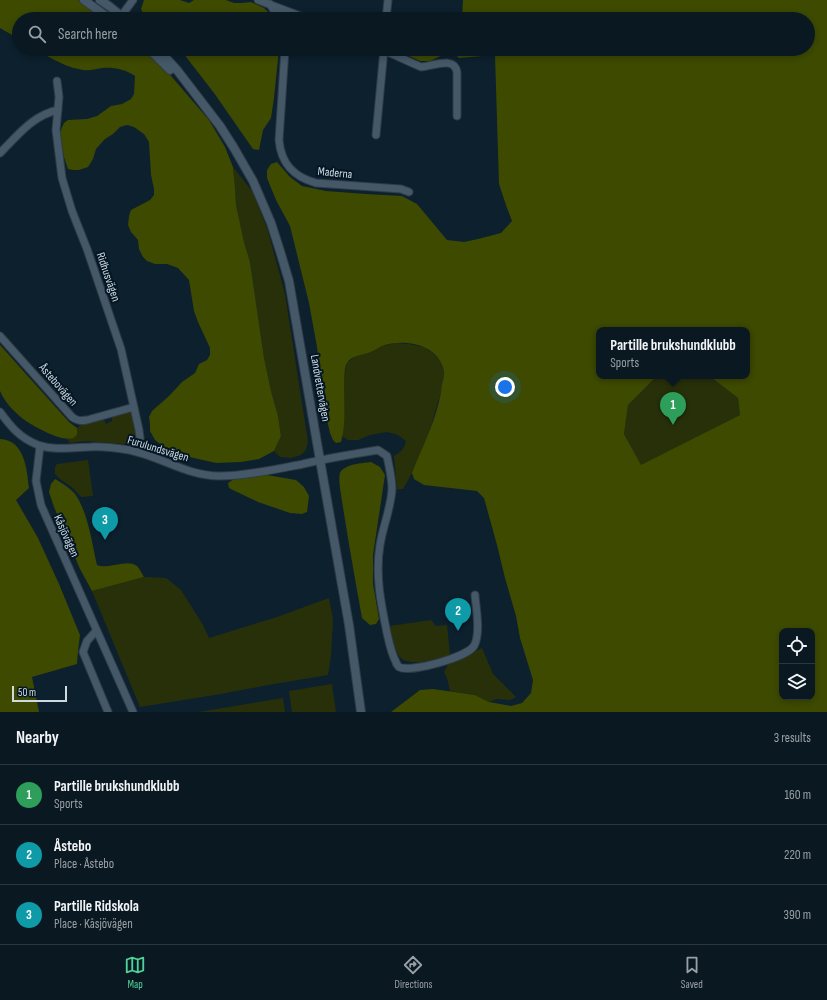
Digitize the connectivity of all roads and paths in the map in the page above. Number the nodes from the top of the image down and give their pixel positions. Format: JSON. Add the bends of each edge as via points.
{"nodes":[{"id":1,"x":84,"y":0,"type":"edge"},
{"id":2,"x":100,"y":0,"type":"edge"},
{"id":3,"x":133,"y":0,"type":"edge"},
{"id":4,"x":258,"y":0,"type":"edge"},
{"id":5,"x":282,"y":0,"type":"edge"},
{"id":6,"x":388,"y":0,"type":"edge"},
{"id":7,"x":270,"y":4,"type":"junction"},
{"id":8,"x":278,"y":7,"type":"junction"},
{"id":9,"x":100,"y":12,"type":"edge"},
{"id":10,"x":116,"y":12,"type":"edge"},
{"id":11,"x":126,"y":12,"type":"edge"},
{"id":12,"x":275,"y":12,"type":"edge"},
{"id":13,"x":290,"y":12,"type":"edge"},
{"id":14,"x":387,"y":12,"type":"edge"},
{"id":15,"x":156,"y":56,"type":"edge"},
{"id":16,"x":164,"y":56,"type":"edge"},
{"id":17,"x":285,"y":56,"type":"edge"},
{"id":18,"x":382,"y":56,"type":"edge"},
{"id":19,"x":398,"y":56,"type":"edge"},
{"id":20,"x":57,"y":81,"type":"dead end"},
{"id":21,"x":192,"y":91,"type":"junction"},
{"id":22,"x":58,"y":110,"type":"junction"},
{"id":23,"x":457,"y":116,"type":"dead end"},
{"id":24,"x":376,"y":135,"type":"dead end"},
{"id":25,"x":0,"y":153,"type":"edge"},
{"id":26,"x":409,"y":192,"type":"dead end"},
{"id":27,"x":0,"y":336,"type":"edge"},
{"id":28,"x":134,"y":407,"type":"junction"},
{"id":29,"x":0,"y":412,"type":"edge"},
{"id":30,"x":40,"y":446,"type":"junction"},
{"id":31,"x":138,"y":452,"type":"junction"},
{"id":32,"x":320,"y":460,"type":"junction"},
{"id":33,"x":475,"y":595,"type":"dead end"},
{"id":34,"x":96,"y":631,"type":"junction"},
{"id":35,"x":108,"y":712,"type":"edge"},
{"id":36,"x":133,"y":712,"type":"edge"},
{"id":37,"x":361,"y":712,"type":"edge"}],
"edges":[{"from":1,"to":9,"type":"street"},
{"from":2,"to":10,"type":"street"},
{"from":3,"to":11,"type":"street"},
{"from":4,"to":7,"type":"street"},
{"from":5,"to":8,"type":"street"},
{"from":6,"to":14,"type":"street"},
{"from":7,"to":8,"type":"street"},
{"from":7,"to":12,"type":"street"},
{"from":8,"to":13,"type":"street"},
{"from":15,"to":21,"type":"street","name":"Landvettervägen"},
{"from":16,"to":21,"type":"street","name":"Landvettervägen"},
{"from":17,"to":26,"type":"street","name":"Maderna","via":[[279,140],[281,153],[288,167],[300,177],[316,183],[401,189]]},
{"from":18,"to":24,"type":"street"},
{"from":19,"to":23,"type":"street","via":[[421,67],[445,62],[456,68]]},
{"from":20,"to":22,"type":"street","name":"Ridhusvägen"},
{"from":21,"to":32,"type":"street","name":"Landvettervägen","via":[[234,148],[253,181],[271,223],[288,281]]},
{"from":22,"to":25,"type":"street","via":[[49,112],[26,126]]},
{"from":22,"to":28,"type":"street","name":"Ridhusvägen","via":[[56,130],[65,191],[121,349]]},
{"from":27,"to":28,"type":"street","name":"Åstebovägen","via":[[76,420],[87,420]]},
{"from":28,"to":31,"type":"street","name":"Ridhusvägen","via":[[140,438]]},
{"from":29,"to":30,"type":"street","name":"Furulundsvägen","via":[[22,437]]},
{"from":30,"to":31,"type":"street","name":"Furulundsvägen","via":[[108,447]]},
{"from":30,"to":34,"type":"street","name":"Kåsjövägen","via":[[36,481],[41,505]]},
{"from":31,"to":32,"type":"street","name":"Furulundsvägen","via":[[196,473],[218,476],[274,470]]},
{"from":32,"to":33,"type":"street","name":"Furulundsvägen","via":[[378,450],[387,456],[392,488],[380,545],[378,586],[390,644],[399,667],[425,666],[450,660],[472,649],[477,635]]},
{"from":32,"to":37,"type":"street","name":"Landvettervägen","via":[[348,618]]},
{"from":34,"to":35,"type":"street","via":[[87,641],[83,652]]},
{"from":34,"to":36,"type":"street","name":"Kåsjövägen"}]}
